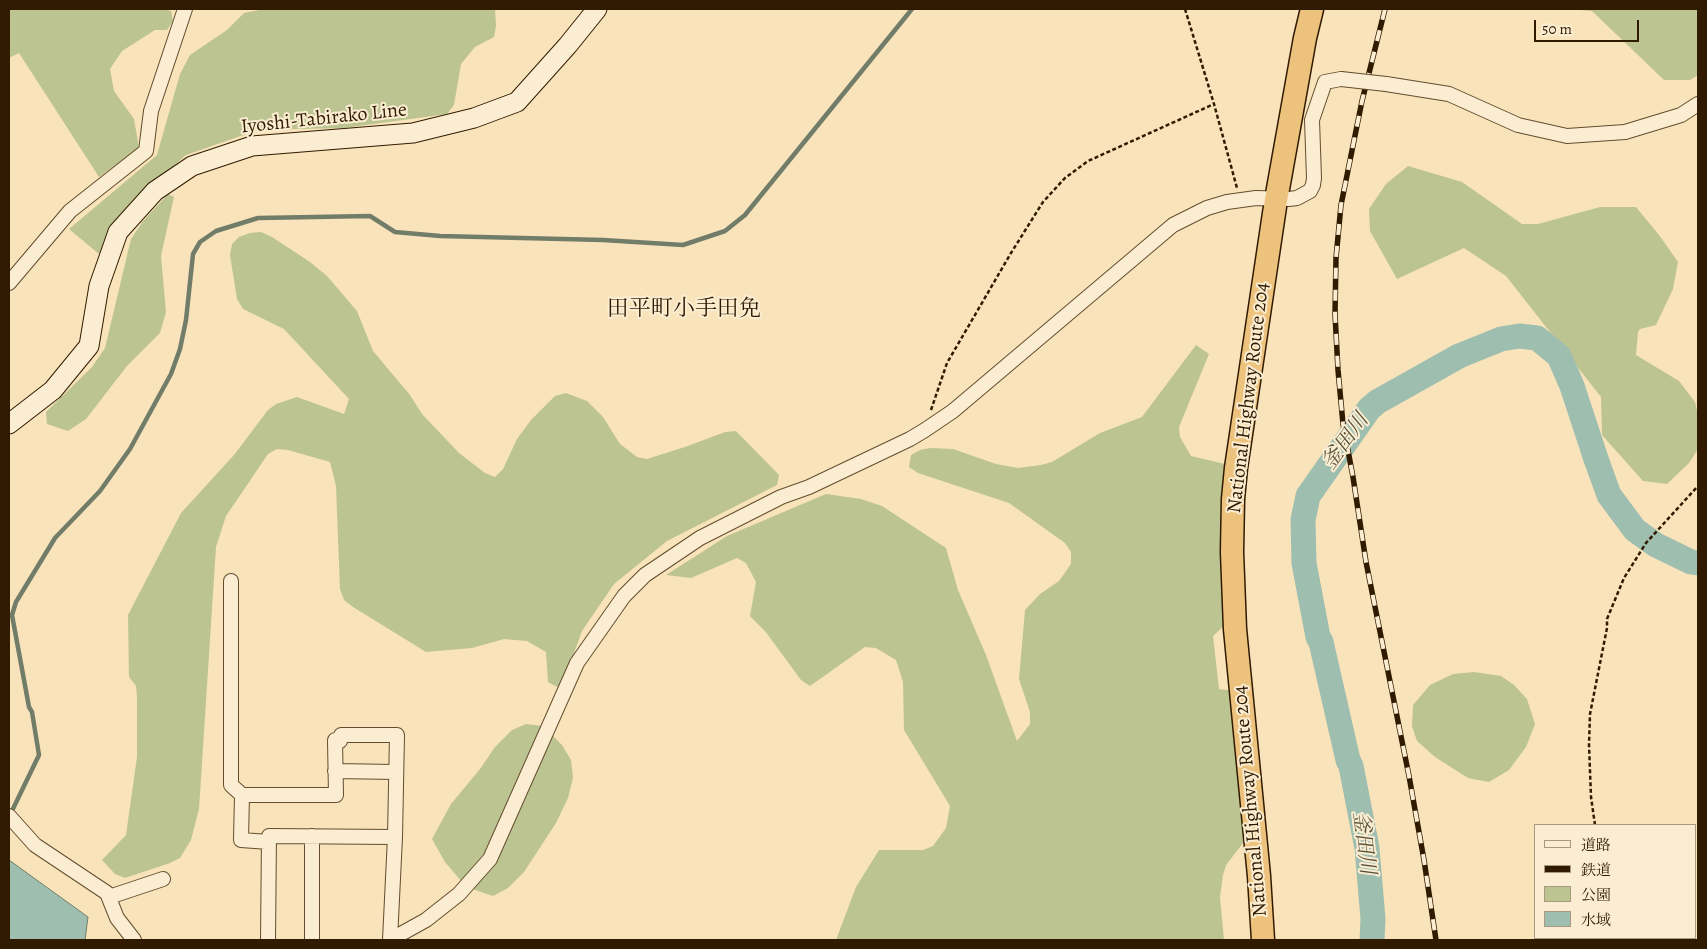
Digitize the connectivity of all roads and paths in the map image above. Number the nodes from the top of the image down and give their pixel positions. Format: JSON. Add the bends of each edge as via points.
{"nodes":[{"id":1,"x":185,"y":9,"type":"edge"},
{"id":2,"x":597,"y":9,"type":"edge"},
{"id":3,"x":1185,"y":9,"type":"edge"},
{"id":4,"x":1312,"y":9,"type":"edge"},
{"id":5,"x":1214,"y":104,"type":"junction"},
{"id":6,"x":1698,"y":104,"type":"edge"},
{"id":7,"x":1240,"y":200,"type":"junction"},
{"id":8,"x":1276,"y":200,"type":"junction"},
{"id":9,"x":9,"y":283,"type":"edge"},
{"id":10,"x":9,"y":424,"type":"edge"},
{"id":11,"x":925,"y":430,"type":"junction"},
{"id":12,"x":1698,"y":486,"type":"edge"},
{"id":13,"x":231,"y":581,"type":"dead end"},
{"id":14,"x":335,"y":771,"type":"junction"},
{"id":15,"x":396,"y":772,"type":"junction"},
{"id":16,"x":242,"y":795,"type":"junction"},
{"id":17,"x":9,"y":816,"type":"edge"},
{"id":18,"x":1595,"y":824,"type":"edge"},
{"id":19,"x":312,"y":836,"type":"junction"},
{"id":20,"x":395,"y":837,"type":"junction"},
{"id":21,"x":269,"y":842,"type":"junction"},
{"id":22,"x":163,"y":879,"type":"dead end"},
{"id":23,"x":109,"y":897,"type":"junction"},
{"id":24,"x":134,"y":940,"type":"edge"},
{"id":25,"x":268,"y":940,"type":"edge"},
{"id":26,"x":312,"y":940,"type":"edge"},
{"id":27,"x":1263,"y":940,"type":"edge"}],
"edges":[{"from":1,"to":9,"type":"street","via":[[151,111],[146,151],[70,212]]},
{"from":2,"to":10,"type":"main road","name":"Iyoshi-Tabirako Line","via":[[517,102],[474,118],[413,133],[252,146],[192,166],[155,191],[118,232],[99,286],[89,346],[53,390]]},
{"from":3,"to":5,"type":"path"},
{"from":4,"to":8,"type":"highway","name":"National Highway Route 204"},
{"from":5,"to":7,"type":"path"},
{"from":5,"to":11,"type":"path","via":[[1088,161],[1065,178],[1043,202],[947,363]]},
{"from":6,"to":8,"type":"street","bridge":true,"via":[[1681,115],[1625,132],[1567,136],[1518,125],[1449,94],[1341,79],[1326,82],[1312,120],[1313,185],[1310,191],[1297,198]]},
{"from":7,"to":8,"type":"street"},
{"from":7,"to":11,"type":"street","via":[[1207,208],[1173,225],[953,412]]},
{"from":8,"to":27,"type":"highway","name":"National Highway Route 204","via":[[1236,468],[1232,552]]},
{"from":11,"to":20,"type":"street","via":[[910,440],[781,497],[700,538],[645,574],[624,596],[577,662],[490,860],[459,894],[426,920],[390,940]]},
{"from":12,"to":18,"type":"path","via":[[1646,542],[1624,578],[1607,619],[1590,714],[1591,797]]},
{"from":13,"to":16,"type":"street","via":[[231,785]]},
{"from":14,"to":15,"type":"street"},
{"from":14,"to":15,"type":"street","via":[[335,740],[340,741],[341,735],[397,735]]},
{"from":14,"to":16,"type":"street","via":[[336,795]]},
{"from":15,"to":20,"type":"street"},
{"from":16,"to":21,"type":"street","via":[[241,840]]},
{"from":17,"to":23,"type":"street","via":[[35,845]]},
{"from":19,"to":20,"type":"street"},
{"from":19,"to":21,"type":"street","via":[[269,836]]},
{"from":19,"to":26,"type":"street"},
{"from":21,"to":25,"type":"street"},
{"from":22,"to":23,"type":"street"},
{"from":23,"to":24,"type":"street","via":[[117,918]]}]}
